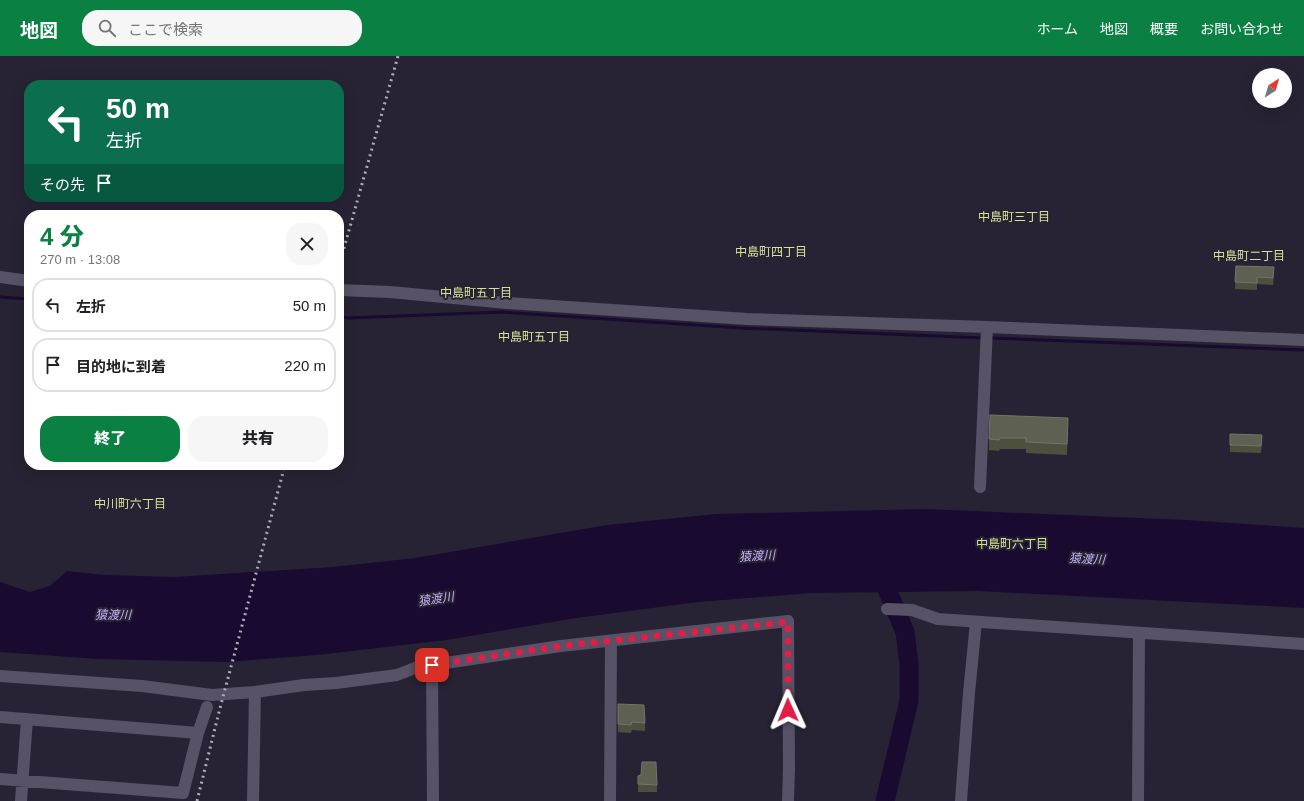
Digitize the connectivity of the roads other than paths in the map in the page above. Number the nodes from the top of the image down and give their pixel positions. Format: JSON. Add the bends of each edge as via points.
{"nodes":[{"id":1,"x":0,"y":277,"type":"edge"},
{"id":2,"x":24,"y":281,"type":"edge"},
{"id":3,"x":344,"y":290,"type":"edge"},
{"id":4,"x":987,"y":329,"type":"junction"},
{"id":5,"x":1304,"y":340,"type":"edge"},
{"id":6,"x":980,"y":487,"type":"dead end"},
{"id":7,"x":887,"y":609,"type":"dead end"},
{"id":8,"x":976,"y":622,"type":"junction"},
{"id":9,"x":1139,"y":633,"type":"junction"},
{"id":10,"x":611,"y":641,"type":"junction"},
{"id":11,"x":1304,"y":644,"type":"edge"},
{"id":12,"x":432,"y":665,"type":"junction"},
{"id":13,"x":0,"y":676,"type":"edge"},
{"id":14,"x":255,"y":692,"type":"junction"},
{"id":15,"x":207,"y":707,"type":"dead end"},
{"id":16,"x":0,"y":717,"type":"edge"},
{"id":17,"x":27,"y":720,"type":"junction"},
{"id":18,"x":198,"y":733,"type":"junction"},
{"id":19,"x":0,"y":779,"type":"edge"},
{"id":20,"x":23,"y":780,"type":"junction"},
{"id":21,"x":182,"y":797,"type":"edge"},
{"id":22,"x":21,"y":801,"type":"edge"},
{"id":23,"x":253,"y":801,"type":"edge"},
{"id":24,"x":433,"y":801,"type":"edge"},
{"id":25,"x":610,"y":801,"type":"edge"},
{"id":26,"x":788,"y":801,"type":"edge"},
{"id":27,"x":961,"y":801,"type":"edge"},
{"id":28,"x":1138,"y":801,"type":"edge"}],
"edges":[{"from":1,"to":2,"type":"street"},
{"from":3,"to":4,"type":"street","via":[[747,319]]},
{"from":4,"to":5,"type":"street"},
{"from":4,"to":6,"type":"street"},
{"from":7,"to":8,"type":"street","via":[[912,610],[938,619]]},
{"from":8,"to":9,"type":"street"},
{"from":8,"to":27,"type":"street"},
{"from":9,"to":11,"type":"street"},
{"from":9,"to":28,"type":"street"},
{"from":10,"to":12,"type":"street"},
{"from":10,"to":25,"type":"street"},
{"from":10,"to":26,"type":"street","via":[[788,622]]},
{"from":12,"to":14,"type":"street","via":[[397,675]]},
{"from":12,"to":24,"type":"street"},
{"from":13,"to":14,"type":"street","via":[[142,686],[212,695]]},
{"from":14,"to":23,"type":"street"},
{"from":15,"to":18,"type":"street"},
{"from":16,"to":17,"type":"street"},
{"from":17,"to":18,"type":"street"},
{"from":17,"to":20,"type":"street"},
{"from":18,"to":21,"type":"street"},
{"from":19,"to":20,"type":"street"},
{"from":20,"to":21,"type":"street"},
{"from":20,"to":22,"type":"street"}]}
